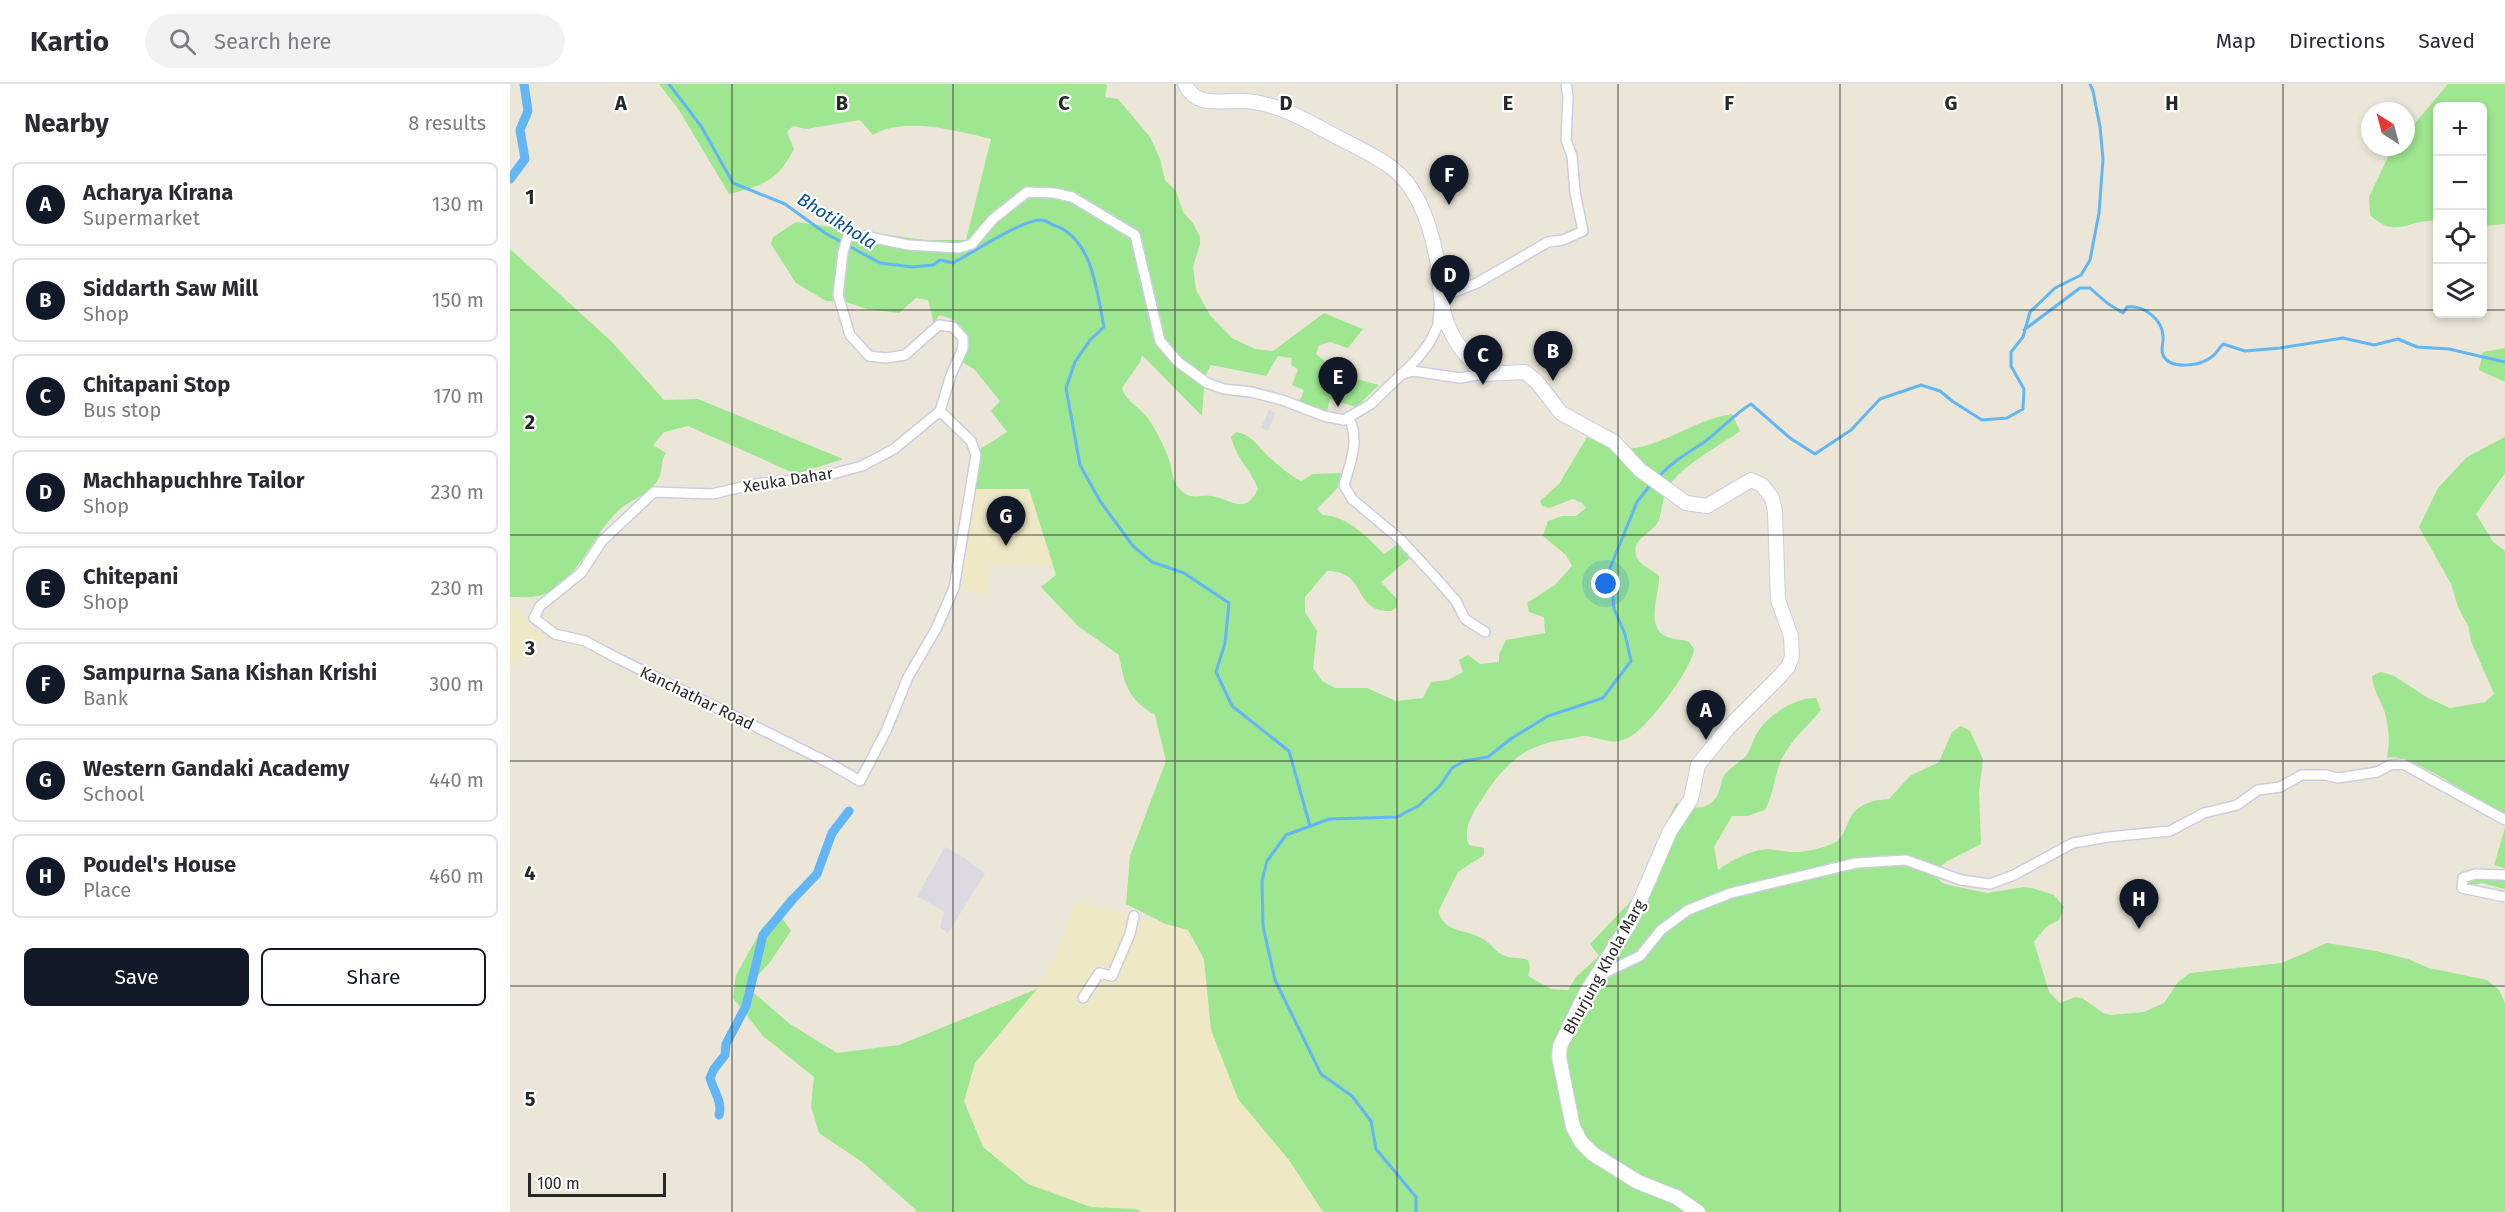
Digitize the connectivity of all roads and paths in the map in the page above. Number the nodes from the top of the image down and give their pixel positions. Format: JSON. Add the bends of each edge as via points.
{"nodes":[{"id":1,"x":1185,"y":84,"type":"edge"},
{"id":2,"x":1566,"y":84,"type":"edge"},
{"id":3,"x":1440,"y":298,"type":"junction"},
{"id":4,"x":1401,"y":374,"type":"junction"},
{"id":5,"x":1484,"y":374,"type":"junction"},
{"id":6,"x":940,"y":411,"type":"junction"},
{"id":7,"x":1348,"y":417,"type":"junction"},
{"id":8,"x":534,"y":618,"type":"joint"},
{"id":9,"x":1485,"y":632,"type":"dead end"},
{"id":10,"x":2505,"y":820,"type":"edge"},
{"id":11,"x":2505,"y":875,"type":"edge"},
{"id":12,"x":2505,"y":897,"type":"edge"},
{"id":13,"x":1134,"y":916,"type":"dead end"},
{"id":14,"x":1594,"y":978,"type":"junction"},
{"id":15,"x":1083,"y":998,"type":"dead end"},
{"id":16,"x":1698,"y":1212,"type":"edge"}],
"edges":[{"from":1,"to":3,"type":"main road","via":[[1195,99],[1203,102],[1245,100],[1300,116],[1395,170],[1419,201],[1437,259]]},
{"from":2,"to":3,"type":"street","via":[[1566,140],[1583,231],[1548,242],[1477,283]]},
{"from":3,"to":4,"type":"street","via":[[1438,325],[1430,342]]},
{"from":3,"to":5,"type":"main road","via":[[1457,342]]},
{"from":4,"to":5,"type":"street","via":[[1413,371],[1460,378]]},
{"from":4,"to":7,"type":"street","via":[[1371,404]]},
{"from":5,"to":14,"type":"main road","name":"Bhurjung Khola Marg","via":[[1525,372],[1538,382],[1561,413],[1614,442],[1640,470],[1686,503],[1707,506],[1744,482],[1757,481],[1772,498],[1775,512],[1778,600],[1791,636],[1792,657],[1788,667],[1702,758],[1691,799],[1670,831],[1631,921]]},
{"from":6,"to":7,"type":"street","via":[[963,339],[953,327],[939,326],[905,354],[870,356],[850,335],[838,295],[848,236],[959,248],[972,244],[993,219],[1028,192],[1072,197],[1135,235],[1160,341],[1192,374],[1224,389],[1282,400],[1324,416],[1344,420]]},
{"from":6,"to":8,"type":"street","name":"Xeuka Dahar","via":[[894,449],[862,466],[817,478],[755,484],[712,494],[654,492],[602,541],[580,573],[540,606]]},
{"from":6,"to":8,"type":"street","name":"Kanchathar Road","via":[[971,441],[975,455],[956,579],[945,611],[911,672],[860,781],[596,646],[555,634]]},
{"from":7,"to":9,"type":"street","via":[[1354,428],[1352,462],[1344,485],[1352,499],[1401,540],[1456,601],[1465,619]]},
{"from":10,"to":14,"type":"street","via":[[2403,764],[2338,778],[2302,775],[2280,787],[2258,790],[2237,805],[2204,813],[2170,831],[2073,843],[1990,884],[1961,880],[1906,860],[1856,863],[1731,893],[1688,910],[1661,930],[1640,956]]},
{"from":11,"to":12,"type":"street","via":[[2475,874],[2463,878],[2462,888]]},
{"from":13,"to":15,"type":"street","via":[[1125,951],[1112,976],[1099,973]]},
{"from":14,"to":16,"type":"main road","name":"Bhurjung Khola Marg","via":[[1560,1046],[1573,1127],[1593,1154]]}]}
